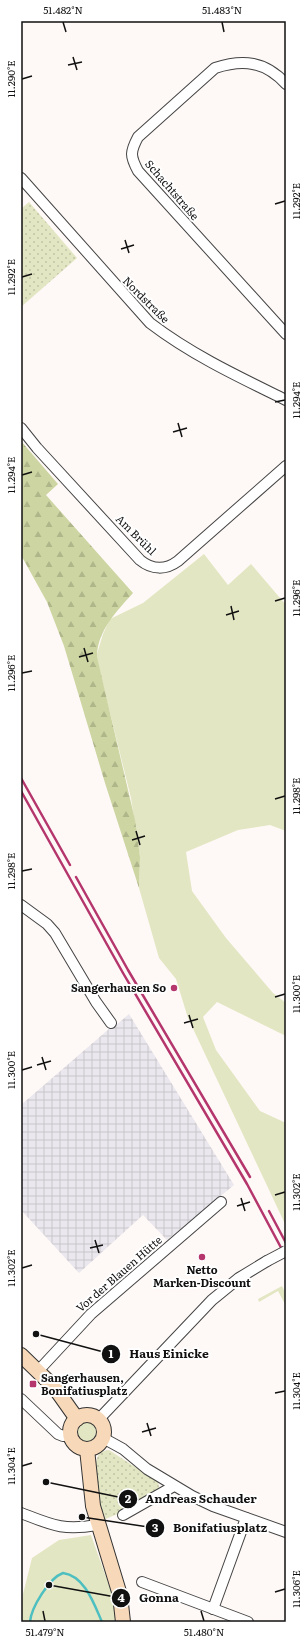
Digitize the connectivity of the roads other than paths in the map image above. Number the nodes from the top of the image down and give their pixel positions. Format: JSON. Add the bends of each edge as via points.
{"nodes":[{"id":1,"x":286,"y":84,"type":"edge"},
{"id":2,"x":21,"y":178,"type":"edge"},
{"id":3,"x":286,"y":334,"type":"edge"},
{"id":4,"x":286,"y":400,"type":"edge"},
{"id":5,"x":21,"y":428,"type":"edge"},
{"id":6,"x":286,"y":466,"type":"edge"},
{"id":7,"x":21,"y":904,"type":"edge"},
{"id":8,"x":111,"y":1023,"type":"dead end"},
{"id":9,"x":221,"y":1202,"type":"dead end"},
{"id":10,"x":286,"y":1251,"type":"edge"},
{"id":11,"x":21,"y":1354,"type":"edge"},
{"id":12,"x":38,"y":1371,"type":"junction"},
{"id":13,"x":21,"y":1399,"type":"edge"},
{"id":14,"x":78,"y":1419,"type":"junction"},
{"id":15,"x":98,"y":1420,"type":"junction"},
{"id":16,"x":70,"y":1435,"type":"junction"},
{"id":17,"x":103,"y":1438,"type":"junction"},
{"id":18,"x":87,"y":1449,"type":"junction"},
{"id":19,"x":174,"y":1486,"type":"junction"},
{"id":20,"x":21,"y":1513,"type":"edge"},
{"id":21,"x":123,"y":1515,"type":"dead end"},
{"id":22,"x":246,"y":1518,"type":"junction"},
{"id":23,"x":97,"y":1525,"type":"junction"},
{"id":24,"x":286,"y":1532,"type":"edge"},
{"id":25,"x":142,"y":1582,"type":"dead end"},
{"id":26,"x":213,"y":1609,"type":"junction"},
{"id":27,"x":123,"y":1622,"type":"edge"},
{"id":28,"x":248,"y":1622,"type":"edge"}],
"edges":[{"from":1,"to":3,"type":"street","name":"Schachtstraße","via":[[272,72],[246,62],[215,68],[138,137],[132,149],[132,159],[138,171]]},
{"from":2,"to":4,"type":"street","name":"Nordstraße","via":[[150,323],[170,339],[217,366]]},
{"from":5,"to":6,"type":"street","name":"Am Brühl","via":[[140,560],[155,568],[168,567],[176,563]]},
{"from":7,"to":8,"type":"street","via":[[55,933]]},
{"from":9,"to":12,"type":"street","name":"Vor der Blauen Hütte","via":[[91,1314]]},
{"from":10,"to":15,"type":"street","bridge":true,"via":[[239,1278],[216,1296]]},
{"from":11,"to":12,"type":"street"},
{"from":12,"to":14,"type":"street","via":[[60,1394]]},
{"from":13,"to":16,"type":"street","via":[[58,1434]]},
{"from":14,"to":15,"type":"street","via":[[88,1416]]},
{"from":14,"to":16,"type":"street","via":[[71,1426]]},
{"from":15,"to":17,"type":"street","via":[[103,1428]]},
{"from":16,"to":18,"type":"street","via":[[76,1446]]},
{"from":17,"to":18,"type":"street","via":[[98,1445]]},
{"from":17,"to":19,"type":"street","via":[[116,1444],[147,1469]]},
{"from":18,"to":23,"type":"street"},
{"from":19,"to":21,"type":"street"},
{"from":19,"to":22,"type":"street","via":[[213,1506]]},
{"from":20,"to":23,"type":"street","via":[[57,1528]]},
{"from":22,"to":24,"type":"street"},
{"from":22,"to":26,"type":"street"},
{"from":23,"to":27,"type":"street","via":[[118,1588]]},
{"from":25,"to":26,"type":"street"},
{"from":26,"to":28,"type":"street"}]}
